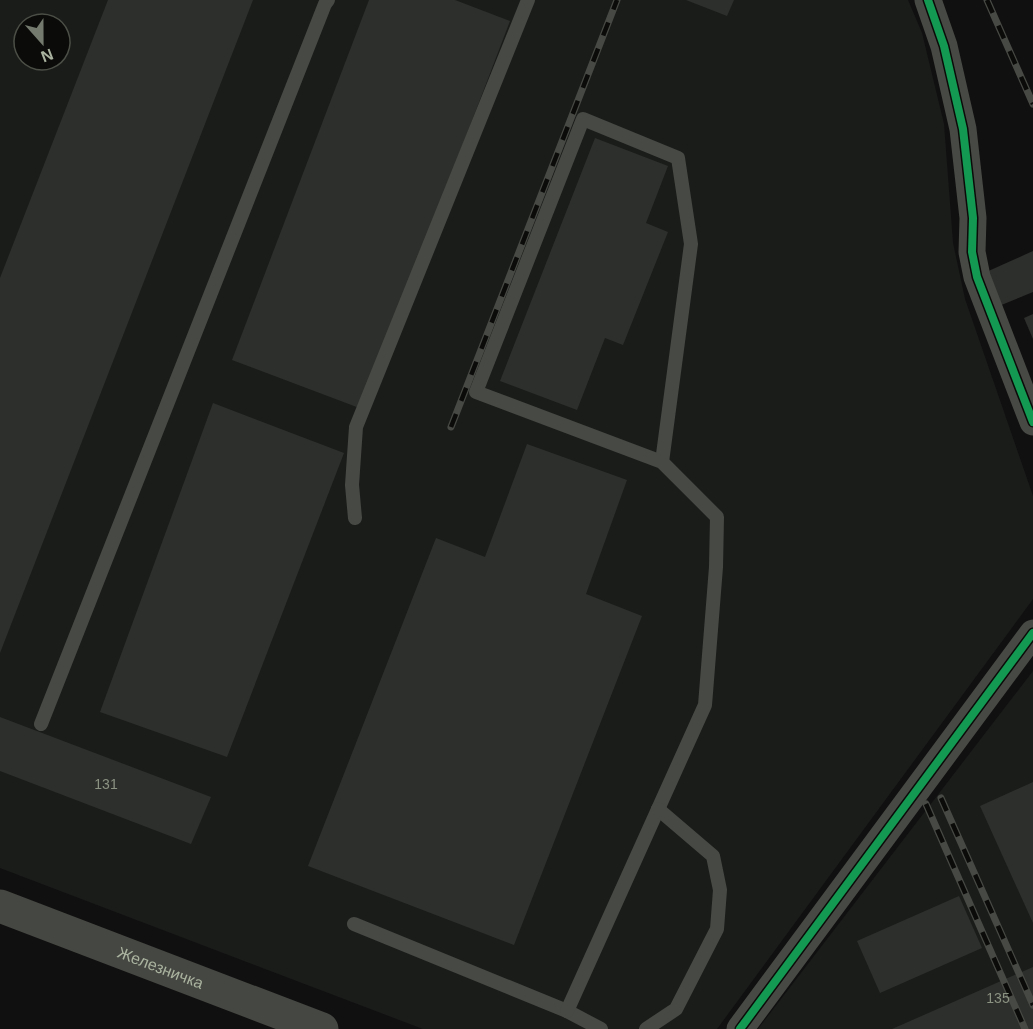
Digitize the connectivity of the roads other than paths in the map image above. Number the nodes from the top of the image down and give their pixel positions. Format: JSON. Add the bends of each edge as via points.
{"nodes":[{"id":1,"x":328,"y":0,"type":"edge"},
{"id":2,"x":528,"y":0,"type":"edge"},
{"id":3,"x":928,"y":0,"type":"edge"},
{"id":4,"x":1032,"y":413,"type":"edge"},
{"id":5,"x":662,"y":462,"type":"junction"},
{"id":6,"x":355,"y":518,"type":"dead end"},
{"id":7,"x":1033,"y":633,"type":"edge"},
{"id":8,"x":41,"y":724,"type":"dead end"},
{"id":9,"x":658,"y":809,"type":"junction"},
{"id":10,"x":0,"y":906,"type":"edge"},
{"id":11,"x":354,"y":924,"type":"dead end"},
{"id":12,"x":567,"y":1011,"type":"junction"},
{"id":13,"x":322,"y":1029,"type":"edge"},
{"id":14,"x":601,"y":1029,"type":"edge"},
{"id":15,"x":646,"y":1029,"type":"edge"},
{"id":16,"x":740,"y":1029,"type":"edge"}],
"edges":[{"from":1,"to":8,"type":"lane"},
{"from":2,"to":6,"type":"lane","via":[[356,427],[352,485]]},
{"from":3,"to":4,"type":"street","via":[[944,46],[963,129],[977,277]]},
{"from":5,"to":5,"type":"lane","via":[[691,244],[678,158],[583,119],[476,392]]},
{"from":5,"to":9,"type":"lane","via":[[717,517],[705,705]]},
{"from":7,"to":16,"type":"street"},
{"from":9,"to":12,"type":"lane"},
{"from":9,"to":15,"type":"lane","via":[[713,856],[720,890],[717,929],[676,1009]]},
{"from":10,"to":13,"type":"main road","name":"Железничка","via":[[273,1016]]},
{"from":11,"to":12,"type":"lane"},
{"from":12,"to":14,"type":"lane"}]}
